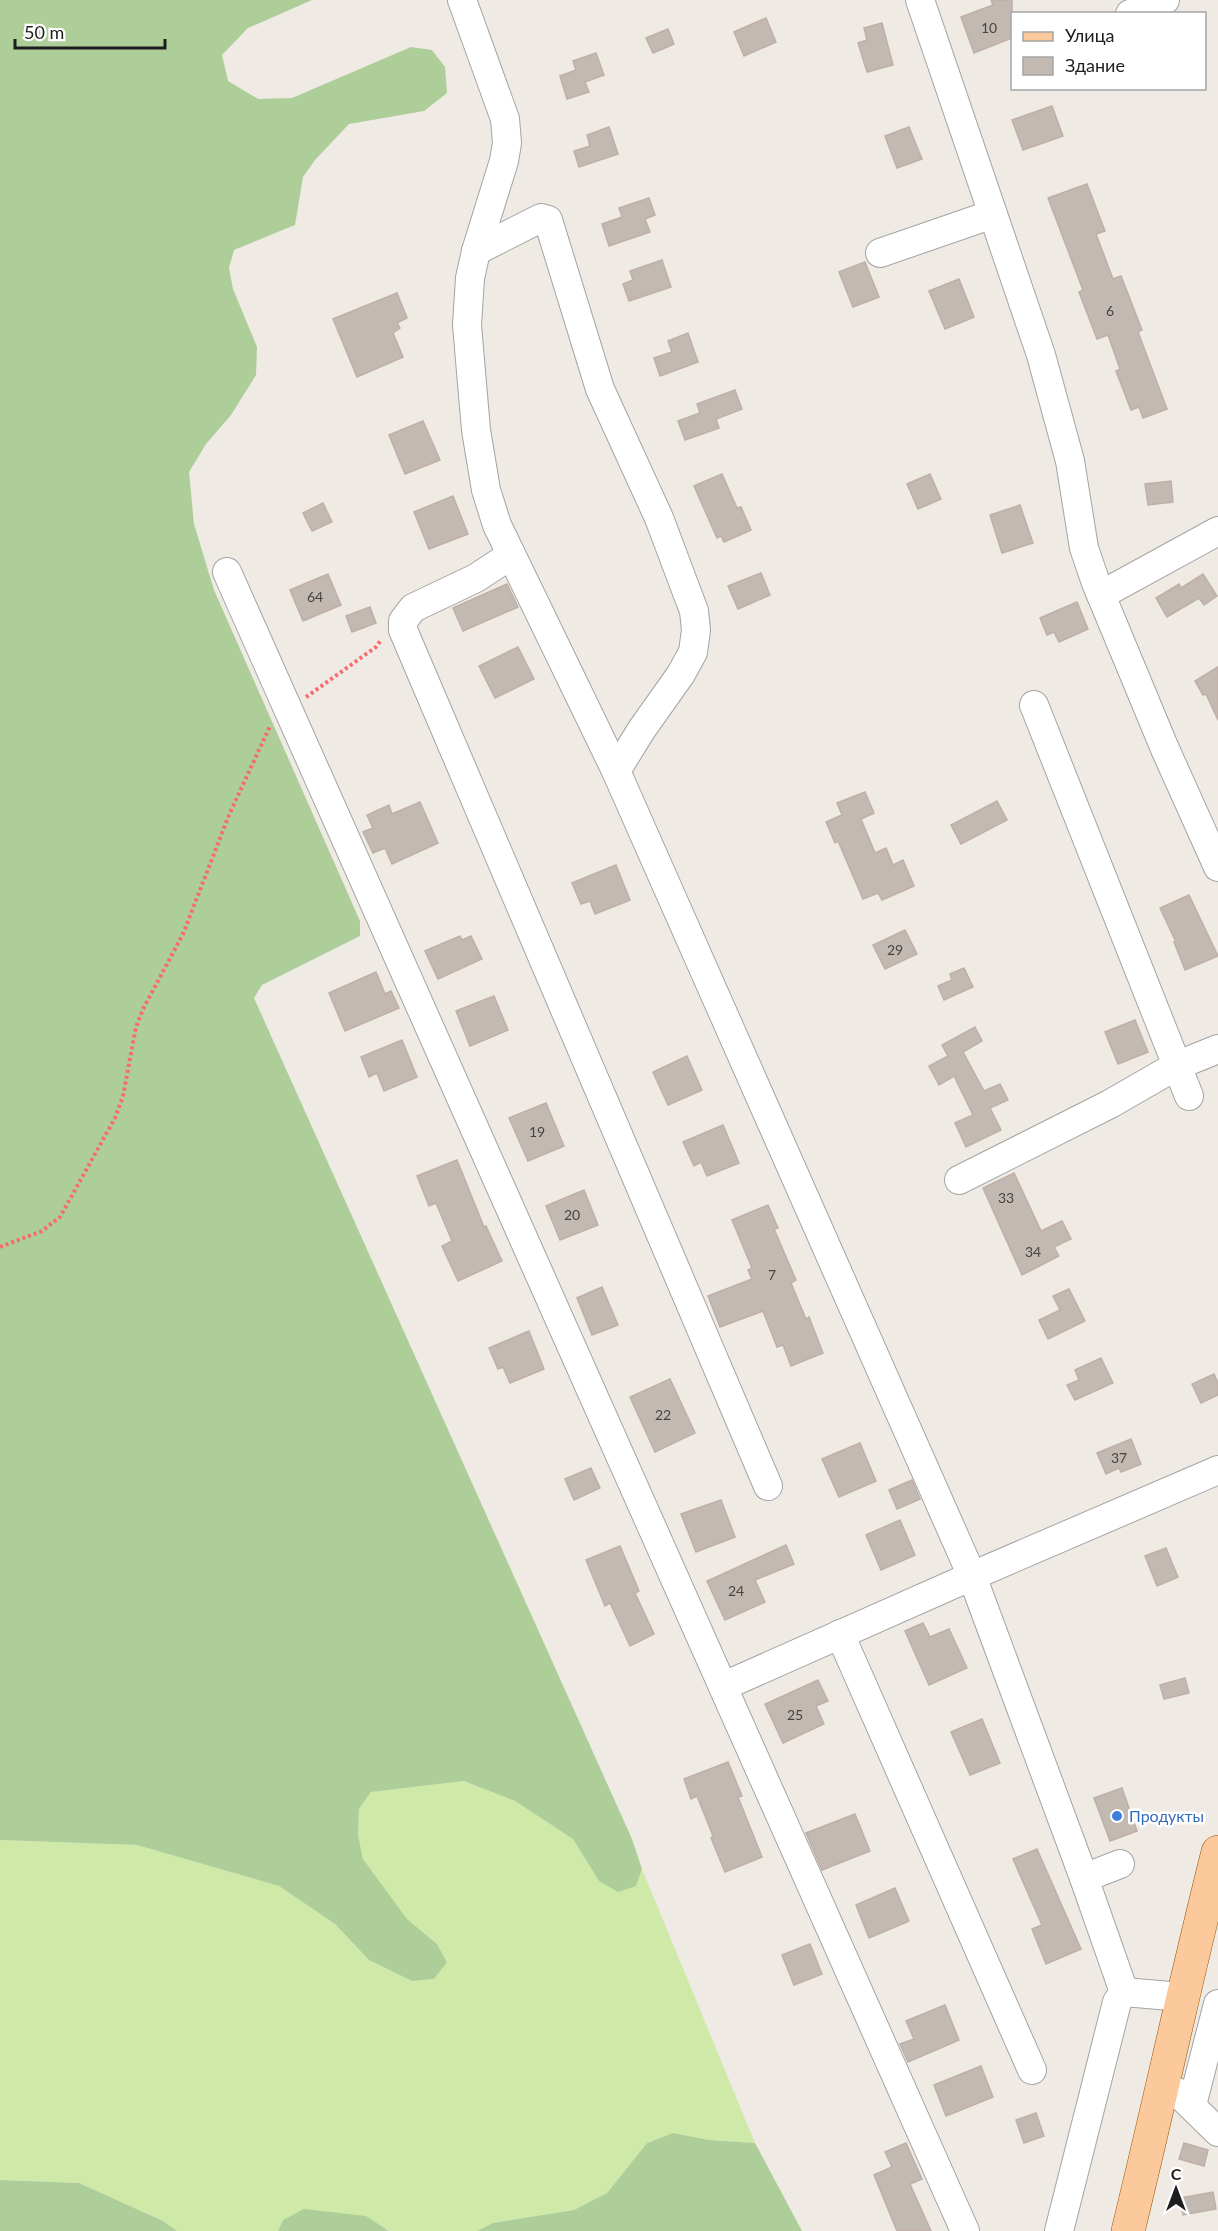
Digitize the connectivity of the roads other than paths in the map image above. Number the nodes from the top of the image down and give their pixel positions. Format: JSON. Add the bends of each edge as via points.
{"nodes":[{"id":1,"x":462,"y":0,"type":"edge"},
{"id":2,"x":920,"y":0,"type":"edge"},
{"id":3,"x":1165,"y":0,"type":"edge"},
{"id":4,"x":1135,"y":12,"type":"edge"},
{"id":5,"x":993,"y":214,"type":"junction"},
{"id":6,"x":476,"y":251,"type":"junction"},
{"id":7,"x":880,"y":253,"type":"dead end"},
{"id":8,"x":1218,"y":531,"type":"edge"},
{"id":9,"x":511,"y":555,"type":"junction"},
{"id":10,"x":227,"y":572,"type":"dead end"},
{"id":11,"x":1101,"y":595,"type":"junction"},
{"id":12,"x":1034,"y":705,"type":"dead end"},
{"id":13,"x":616,"y":771,"type":"junction"},
{"id":14,"x":1218,"y":867,"type":"edge"},
{"id":15,"x":1218,"y":1049,"type":"edge"},
{"id":16,"x":1176,"y":1066,"type":"junction"},
{"id":17,"x":1189,"y":1096,"type":"dead end"},
{"id":18,"x":959,"y":1180,"type":"dead end"},
{"id":19,"x":1218,"y":1470,"type":"edge"},
{"id":20,"x":768,"y":1486,"type":"dead end"},
{"id":21,"x":972,"y":1576,"type":"junction"},
{"id":22,"x":840,"y":1634,"type":"junction"},
{"id":23,"x":724,"y":1686,"type":"junction"},
{"id":24,"x":1218,"y":1852,"type":"edge"},
{"id":25,"x":1120,"y":1864,"type":"dead end"},
{"id":26,"x":1084,"y":1878,"type":"junction"},
{"id":27,"x":1124,"y":1992,"type":"junction"},
{"id":28,"x":1182,"y":1997,"type":"junction"},
{"id":29,"x":1218,"y":2004,"type":"edge"},
{"id":30,"x":1032,"y":2070,"type":"dead end"},
{"id":31,"x":1164,"y":2081,"type":"junction"},
{"id":32,"x":1192,"y":2104,"type":"junction"},
{"id":33,"x":1217,"y":2134,"type":"edge"},
{"id":34,"x":965,"y":2231,"type":"edge"},
{"id":35,"x":1059,"y":2231,"type":"edge"},
{"id":36,"x":1128,"y":2231,"type":"edge"}],
"edges":[{"from":1,"to":6,"type":"street","via":[[505,119],[507,143]]},
{"from":2,"to":5,"type":"street"},
{"from":3,"to":4,"type":"street"},
{"from":5,"to":7,"type":"street"},
{"from":5,"to":11,"type":"street","via":[[1041,355],[1070,461],[1084,548]]},
{"from":6,"to":9,"type":"street","via":[[467,325],[476,430],[486,490]]},
{"from":6,"to":13,"type":"street","via":[[541,218],[548,220],[600,389],[659,518],[694,611],[693,652]]},
{"from":8,"to":11,"type":"street"},
{"from":9,"to":13,"type":"street"},
{"from":9,"to":20,"type":"street","via":[[476,578],[413,608],[403,621],[403,630]]},
{"from":10,"to":23,"type":"street"},
{"from":11,"to":14,"type":"street"},
{"from":12,"to":16,"type":"street"},
{"from":13,"to":21,"type":"street"},
{"from":15,"to":16,"type":"street"},
{"from":16,"to":17,"type":"street"},
{"from":16,"to":18,"type":"street"},
{"from":19,"to":21,"type":"street"},
{"from":21,"to":22,"type":"street"},
{"from":21,"to":26,"type":"street"},
{"from":22,"to":23,"type":"street"},
{"from":22,"to":30,"type":"street"},
{"from":23,"to":34,"type":"street"},
{"from":24,"to":28,"type":"main road"},
{"from":25,"to":26,"type":"street"},
{"from":26,"to":27,"type":"street"},
{"from":27,"to":28,"type":"street"},
{"from":27,"to":35,"type":"street","via":[[1117,2002]]},
{"from":28,"to":31,"type":"main road"},
{"from":29,"to":32,"type":"street"},
{"from":31,"to":32,"type":"street"},
{"from":31,"to":36,"type":"main road"},
{"from":32,"to":33,"type":"street"}]}
